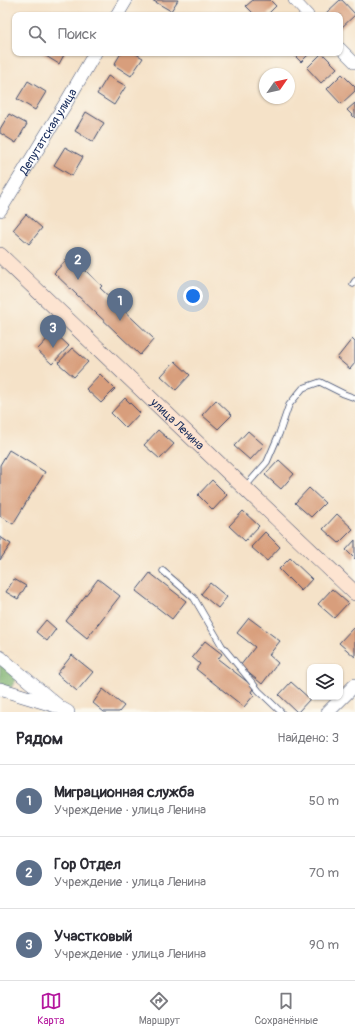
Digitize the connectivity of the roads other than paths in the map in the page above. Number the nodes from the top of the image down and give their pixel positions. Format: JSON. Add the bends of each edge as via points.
{"nodes":[{"id":1,"x":126,"y":0,"type":"edge"},
{"id":2,"x":294,"y":0,"type":"edge"},
{"id":3,"x":119,"y":12,"type":"edge"},
{"id":4,"x":305,"y":12,"type":"edge"},
{"id":5,"x":343,"y":51,"type":"edge"},
{"id":6,"x":93,"y":56,"type":"edge"},
{"id":7,"x":355,"y":63,"type":"edge"},
{"id":8,"x":0,"y":210,"type":"edge"},
{"id":9,"x":0,"y":255,"type":"edge"},
{"id":10,"x":355,"y":398,"type":"edge"},
{"id":11,"x":244,"y":487,"type":"junction"},
{"id":12,"x":163,"y":571,"type":"dead end"},
{"id":13,"x":355,"y":593,"type":"edge"},
{"id":14,"x":0,"y":658,"type":"edge"},
{"id":15,"x":355,"y":685,"type":"edge"},
{"id":16,"x":0,"y":689,"type":"edge"},
{"id":17,"x":64,"y":711,"type":"edge"},
{"id":18,"x":281,"y":712,"type":"edge"},
{"id":19,"x":328,"y":712,"type":"edge"}],
"edges":[{"from":1,"to":3,"type":"street"},
{"from":2,"to":4,"type":"street"},
{"from":5,"to":7,"type":"street"},
{"from":6,"to":8,"type":"street","name":"Депутатская улица"},
{"from":9,"to":11,"type":"main road","name":"улица Ленина"},
{"from":10,"to":11,"type":"lane","via":[[320,382],[303,388],[289,405],[280,434],[267,462]]},
{"from":11,"to":13,"type":"main road","name":"улица Ленина"},
{"from":12,"to":18,"type":"lane","via":[[194,598],[222,646]]},
{"from":14,"to":17,"type":"street"},
{"from":15,"to":19,"type":"street"},
{"from":16,"to":17,"type":"street"}]}
